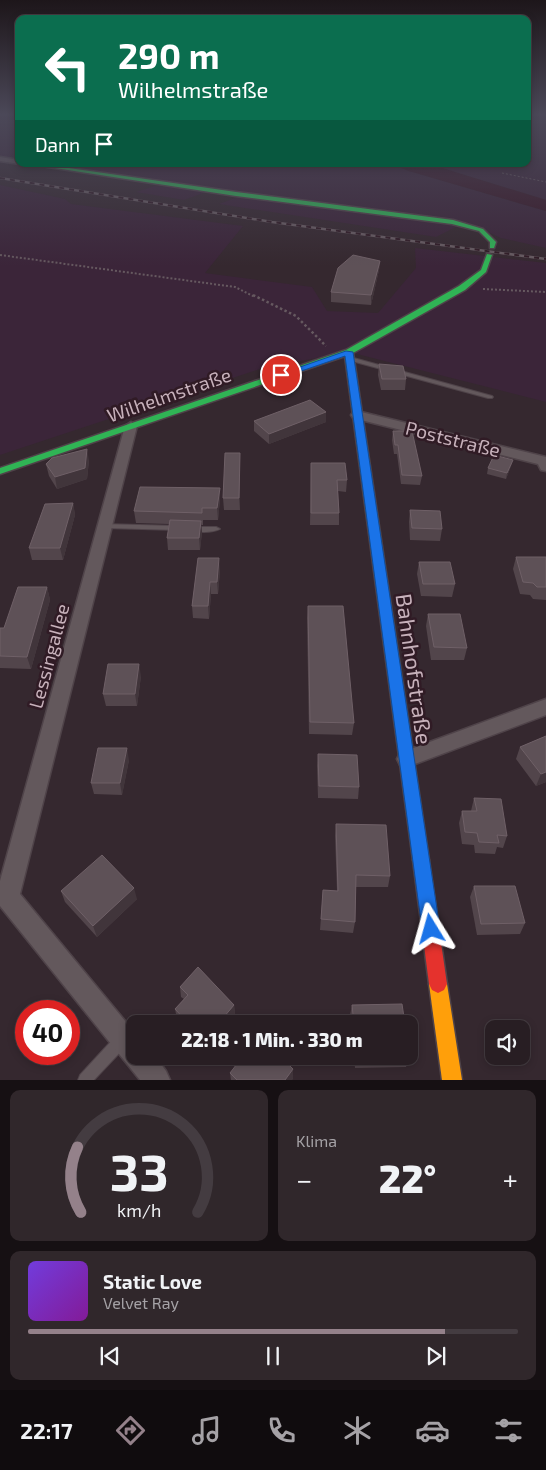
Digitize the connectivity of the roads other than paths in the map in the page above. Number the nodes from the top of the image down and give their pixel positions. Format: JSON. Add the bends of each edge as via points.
{"nodes":[{"id":1,"x":52,"y":167,"type":"edge"},
{"id":2,"x":349,"y":356,"type":"junction"},
{"id":3,"x":490,"y":397,"type":"dead end"},
{"id":4,"x":357,"y":415,"type":"junction"},
{"id":5,"x":131,"y":426,"type":"junction"},
{"id":6,"x":546,"y":467,"type":"edge"},
{"id":7,"x":0,"y":470,"type":"edge"},
{"id":8,"x":105,"y":526,"type":"junction"},
{"id":9,"x":216,"y":529,"type":"dead end"},
{"id":10,"x":546,"y":707,"type":"edge"},
{"id":11,"x":407,"y":759,"type":"junction"},
{"id":12,"x":4,"y":893,"type":"edge"},
{"id":13,"x":126,"y":1042,"type":"edge"},
{"id":14,"x":126,"y":1053,"type":"edge"},
{"id":15,"x":145,"y":1065,"type":"edge"},
{"id":16,"x":85,"y":1080,"type":"edge"},
{"id":17,"x":157,"y":1080,"type":"edge"},
{"id":18,"x":452,"y":1080,"type":"edge"}],
"edges":[{"from":1,"to":2,"type":"street","name":"Wilhelmstraße","via":[[454,222],[481,230],[493,242],[484,271],[462,288]]},
{"from":2,"to":3,"type":"lane"},
{"from":2,"to":4,"type":"street","name":"Bahnhofstraße"},
{"from":2,"to":5,"type":"street","name":"Wilhelmstraße","via":[[337,356]]},
{"from":4,"to":6,"type":"street","name":"Poststraße","via":[[544,461]]},
{"from":4,"to":11,"type":"street","name":"Bahnhofstraße"},
{"from":5,"to":7,"type":"street","name":"Wilhelmstraße"},
{"from":5,"to":8,"type":"street","name":"Lessingallee"},
{"from":8,"to":9,"type":"lane"},
{"from":8,"to":12,"type":"street","name":"Lessingallee"},
{"from":10,"to":11,"type":"street"},
{"from":11,"to":18,"type":"street","name":"Bahnhofstraße"},
{"from":12,"to":13,"type":"street"},
{"from":14,"to":16,"type":"lane"},
{"from":15,"to":17,"type":"street"}]}
